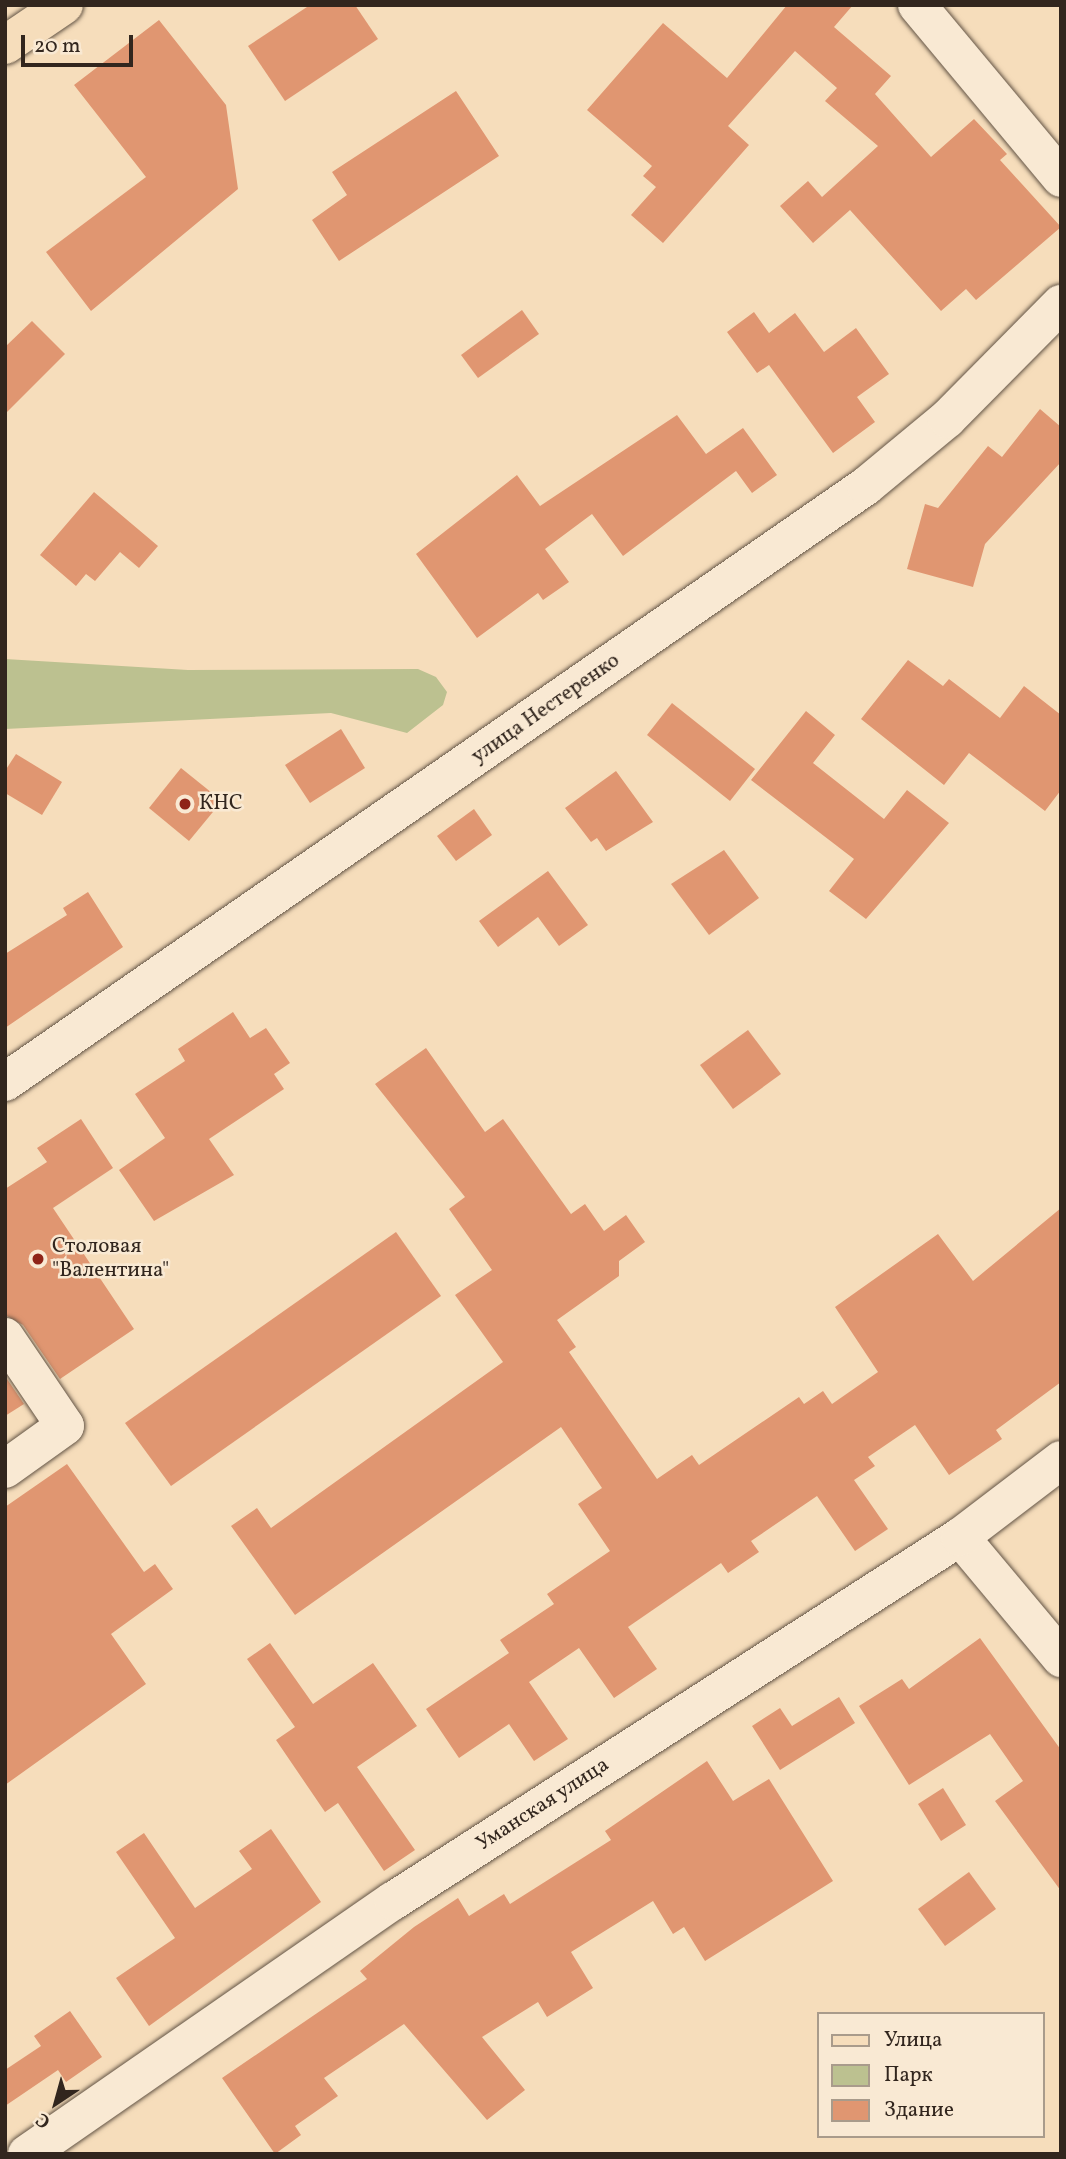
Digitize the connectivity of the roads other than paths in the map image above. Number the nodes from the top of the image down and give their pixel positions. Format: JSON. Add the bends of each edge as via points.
{"nodes":[{"id":1,"x":64,"y":5,"type":"edge"},
{"id":2,"x":917,"y":5,"type":"edge"},
{"id":3,"x":5,"y":45,"type":"edge"},
{"id":4,"x":1061,"y":178,"type":"edge"},
{"id":5,"x":1061,"y":304,"type":"edge"},
{"id":6,"x":5,"y":1082,"type":"edge"},
{"id":7,"x":5,"y":1337,"type":"edge"},
{"id":8,"x":1061,"y":1460,"type":"edge"},
{"id":9,"x":5,"y":1469,"type":"edge"},
{"id":10,"x":960,"y":1537,"type":"junction"},
{"id":11,"x":1061,"y":1658,"type":"edge"},
{"id":12,"x":27,"y":2154,"type":"edge"}],
"edges":[{"from":1,"to":3,"type":"main road"},
{"from":2,"to":4,"type":"street"},
{"from":5,"to":6,"type":"street","name":"улица Нестеренко","via":[[947,419],[866,486]]},
{"from":7,"to":9,"type":"street","via":[[65,1426]]},
{"from":8,"to":10,"type":"street","name":"Уманская улица"},
{"from":10,"to":11,"type":"street"},
{"from":10,"to":12,"type":"street","name":"Уманская улица","via":[[393,1901]]}]}
